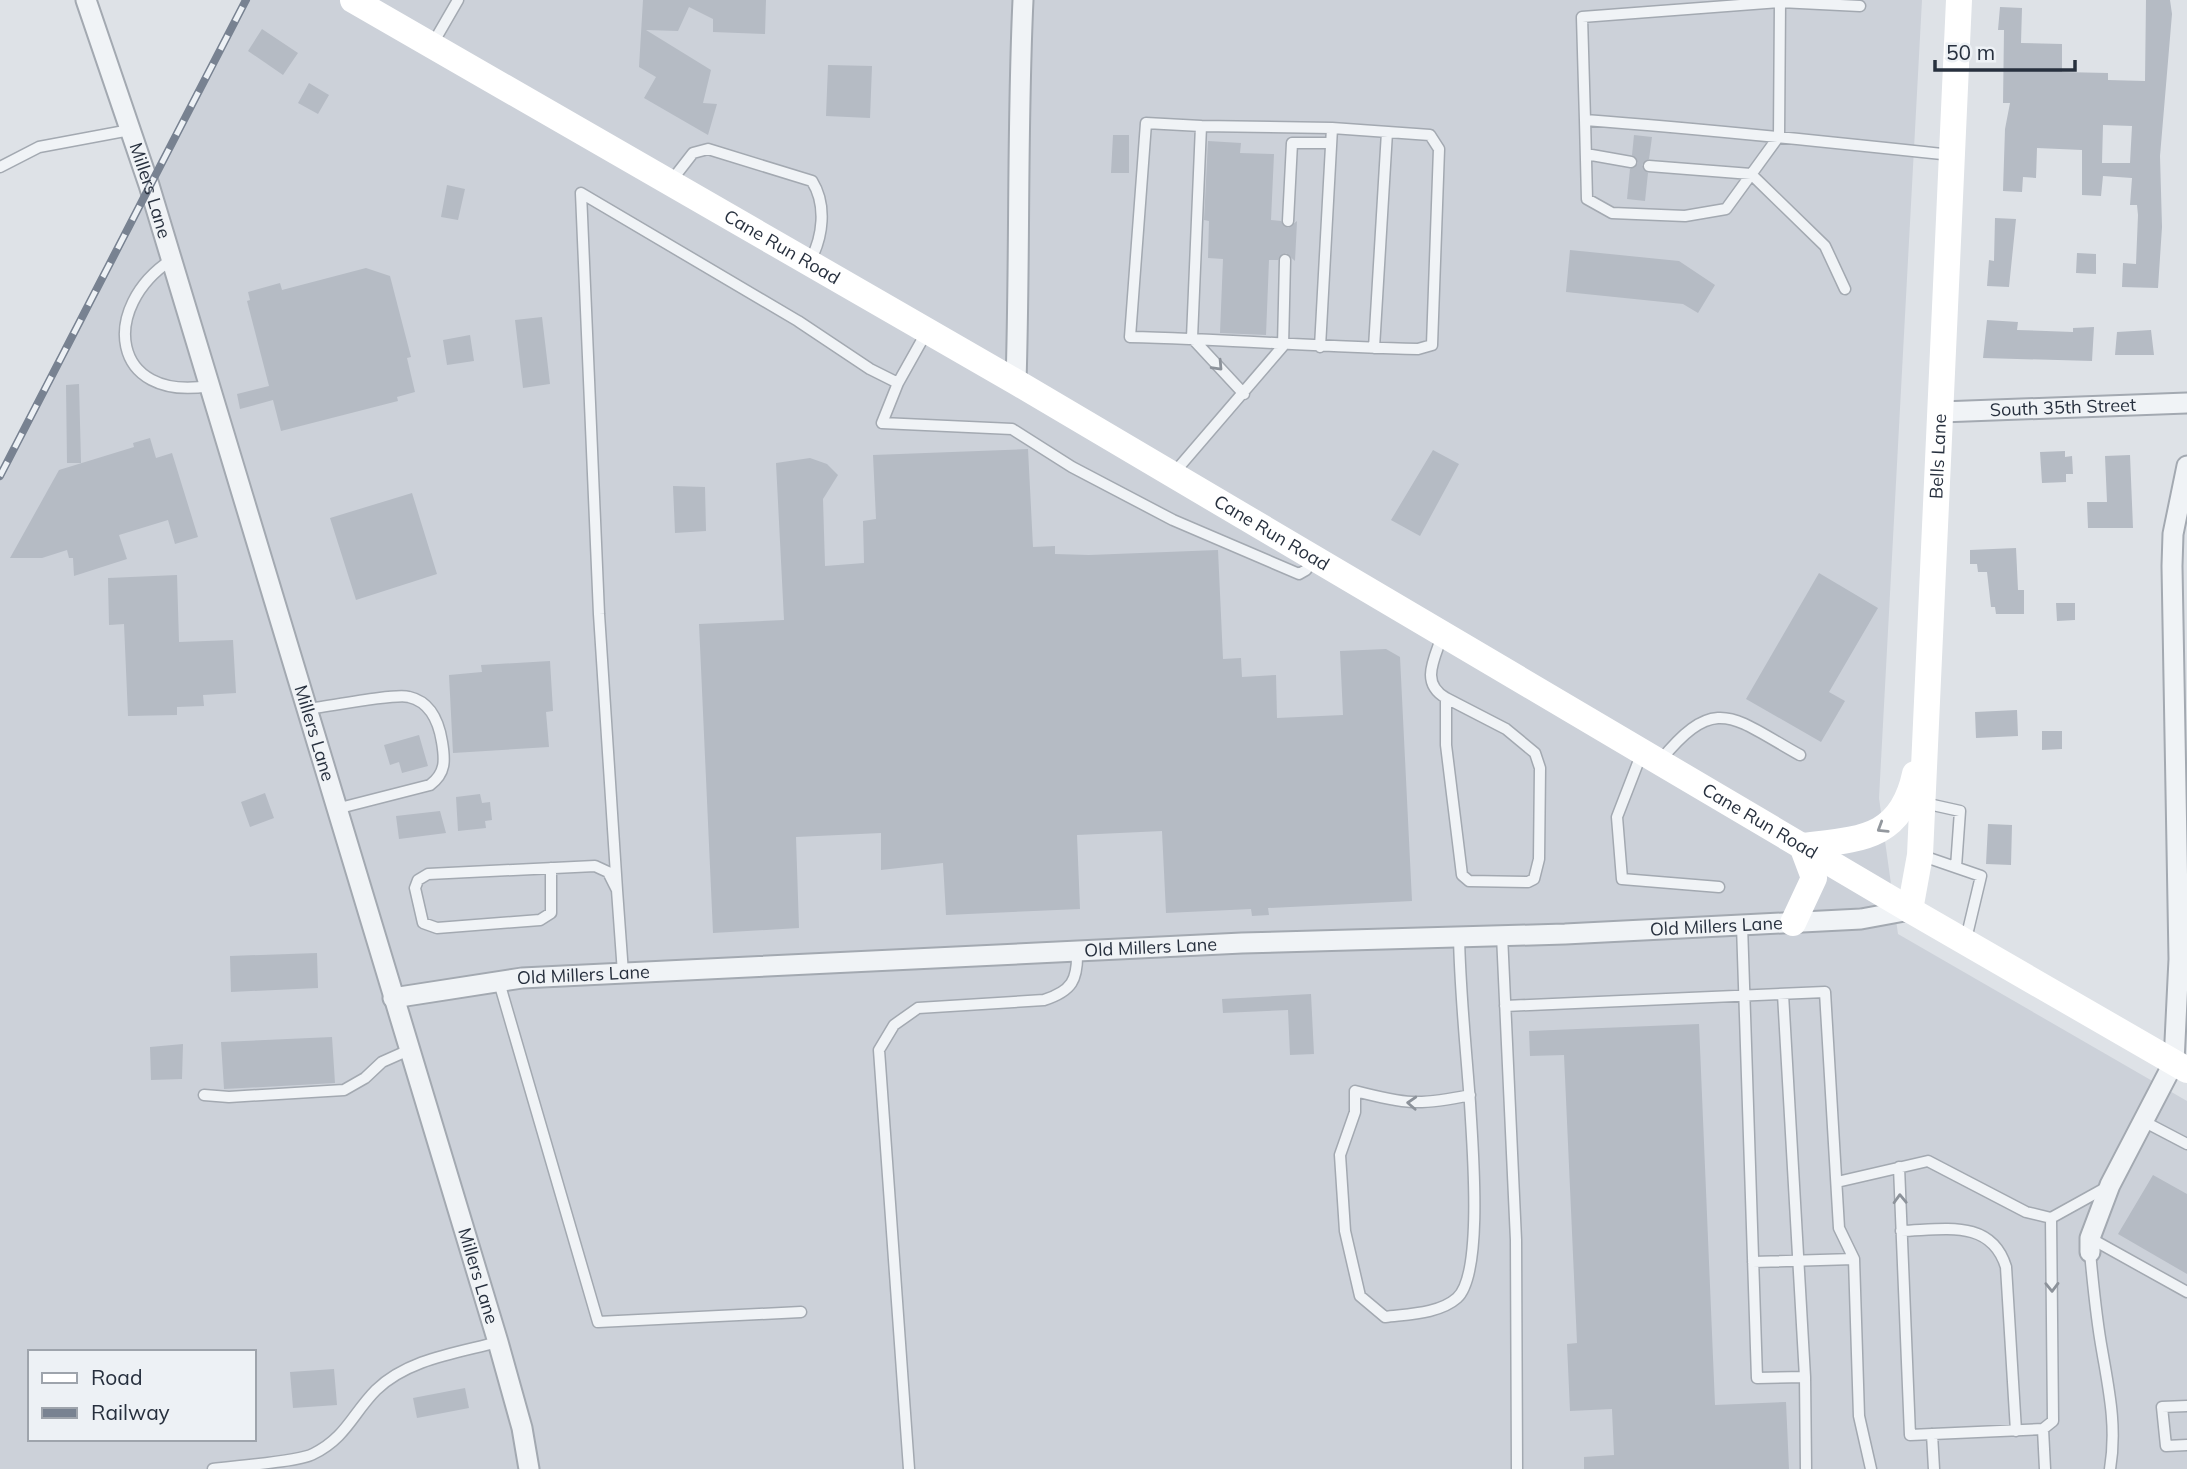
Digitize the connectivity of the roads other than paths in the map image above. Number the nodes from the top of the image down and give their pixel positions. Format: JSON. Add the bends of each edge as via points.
{"nodes":[{"id":1,"x":86,"y":0,"type":"edge"},
{"id":2,"x":353,"y":0,"type":"edge"},
{"id":3,"x":458,"y":0,"type":"edge"},
{"id":4,"x":1023,"y":0,"type":"edge"},
{"id":5,"x":1959,"y":0,"type":"edge"},
{"id":6,"x":1780,"y":2,"type":"junction"},
{"id":7,"x":1860,"y":6,"type":"dead end"},
{"id":8,"x":432,"y":46,"type":"junction"},
{"id":9,"x":1585,"y":120,"type":"junction"},
{"id":10,"x":1200,"y":126,"type":"junction"},
{"id":11,"x":1332,"y":128,"type":"junction"},
{"id":12,"x":130,"y":130,"type":"junction"},
{"id":13,"x":1387,"y":132,"type":"junction"},
{"id":14,"x":1779,"y":136,"type":"junction"},
{"id":15,"x":1331,"y":143,"type":"junction"},
{"id":16,"x":1586,"y":154,"type":"junction"},
{"id":17,"x":1952,"y":155,"type":"junction"},
{"id":18,"x":1631,"y":162,"type":"dead end"},
{"id":19,"x":1649,"y":166,"type":"dead end"},
{"id":20,"x":0,"y":167,"type":"edge"},
{"id":21,"x":1751,"y":174,"type":"junction"},
{"id":22,"x":669,"y":183,"type":"junction"},
{"id":23,"x":1288,"y":221,"type":"dead end"},
{"id":24,"x":171,"y":260,"type":"junction"},
{"id":25,"x":1285,"y":260,"type":"dead end"},
{"id":26,"x":809,"y":264,"type":"junction"},
{"id":27,"x":1845,"y":289,"type":"dead end"},
{"id":28,"x":927,"y":331,"type":"junction"},
{"id":29,"x":1192,"y":338,"type":"junction"},
{"id":30,"x":1283,"y":346,"type":"junction"},
{"id":31,"x":1320,"y":347,"type":"junction"},
{"id":32,"x":1374,"y":348,"type":"junction"},
{"id":33,"x":1016,"y":382,"type":"junction"},
{"id":34,"x":898,"y":383,"type":"junction"},
{"id":35,"x":209,"y":386,"type":"junction"},
{"id":36,"x":1244,"y":394,"type":"junction"},
{"id":37,"x":2187,"y":403,"type":"edge"},
{"id":38,"x":1941,"y":412,"type":"junction"},
{"id":39,"x":2187,"y":466,"type":"edge"},
{"id":40,"x":1173,"y":474,"type":"junction"},
{"id":41,"x":1315,"y":557,"type":"junction"},
{"id":42,"x":1444,"y":632,"type":"junction"},
{"id":43,"x":1446,"y":698,"type":"junction"},
{"id":44,"x":306,"y":709,"type":"junction"},
{"id":45,"x":1926,"y":725,"type":"junction"},
{"id":46,"x":1800,"y":755,"type":"dead end"},
{"id":47,"x":1651,"y":756,"type":"junction"},
{"id":48,"x":1922,"y":803,"type":"junction"},
{"id":49,"x":336,"y":808,"type":"junction"},
{"id":50,"x":1802,"y":846,"type":"junction"},
{"id":51,"x":1920,"y":855,"type":"junction"},
{"id":52,"x":1956,"y":867,"type":"junction"},
{"id":53,"x":551,"y":868,"type":"junction"},
{"id":54,"x":1718,"y":887,"type":"dead end"},
{"id":55,"x":617,"y":890,"type":"junction"},
{"id":56,"x":1910,"y":910,"type":"junction"},
{"id":57,"x":1793,"y":922,"type":"junction"},
{"id":58,"x":1742,"y":925,"type":"junction"},
{"id":59,"x":1502,"y":935,"type":"junction"},
{"id":60,"x":1459,"y":936,"type":"junction"},
{"id":61,"x":1965,"y":942,"type":"junction"},
{"id":62,"x":1077,"y":951,"type":"junction"},
{"id":63,"x":622,"y":973,"type":"junction"},
{"id":64,"x":499,"y":982,"type":"junction"},
{"id":65,"x":1783,"y":994,"type":"junction"},
{"id":66,"x":1745,"y":995,"type":"junction"},
{"id":67,"x":393,"y":998,"type":"junction"},
{"id":68,"x":1505,"y":1006,"type":"junction"},
{"id":69,"x":409,"y":1050,"type":"junction"},
{"id":70,"x":2180,"y":1066,"type":"edge"},
{"id":71,"x":204,"y":1095,"type":"dead end"},
{"id":72,"x":1470,"y":1096,"type":"junction"},
{"id":73,"x":2143,"y":1121,"type":"junction"},
{"id":74,"x":2187,"y":1144,"type":"edge"},
{"id":75,"x":1899,"y":1167,"type":"junction"},
{"id":76,"x":1836,"y":1182,"type":"junction"},
{"id":77,"x":2110,"y":1185,"type":"junction"},
{"id":78,"x":2050,"y":1218,"type":"junction"},
{"id":79,"x":1901,"y":1231,"type":"junction"},
{"id":80,"x":2090,"y":1245,"type":"junction"},
{"id":81,"x":1854,"y":1259,"type":"junction"},
{"id":82,"x":1797,"y":1260,"type":"junction"},
{"id":83,"x":1753,"y":1262,"type":"junction"},
{"id":84,"x":2187,"y":1292,"type":"edge"},
{"id":85,"x":801,"y":1311,"type":"dead end"},
{"id":86,"x":498,"y":1342,"type":"junction"},
{"id":87,"x":1805,"y":1377,"type":"junction"},
{"id":88,"x":2187,"y":1406,"type":"edge"},
{"id":89,"x":2043,"y":1429,"type":"junction"},
{"id":90,"x":2016,"y":1431,"type":"junction"},
{"id":91,"x":1932,"y":1434,"type":"junction"},
{"id":92,"x":2187,"y":1445,"type":"edge"},
{"id":93,"x":213,"y":1469,"type":"edge"},
{"id":94,"x":529,"y":1469,"type":"edge"},
{"id":95,"x":909,"y":1469,"type":"edge"},
{"id":96,"x":1517,"y":1469,"type":"edge"},
{"id":97,"x":1806,"y":1469,"type":"edge"},
{"id":98,"x":1871,"y":1469,"type":"edge"},
{"id":99,"x":1934,"y":1469,"type":"edge"},
{"id":100,"x":2045,"y":1469,"type":"edge"},
{"id":101,"x":2110,"y":1469,"type":"edge"}],
"edges":[{"from":1,"to":12,"type":"street","name":"Millers Lane"},
{"from":2,"to":8,"type":"main road","name":"Cane Run Road"},
{"from":3,"to":8,"type":"lane"},
{"from":4,"to":33,"type":"street"},
{"from":5,"to":17,"type":"main road","name":"Bells Lane"},
{"from":6,"to":7,"type":"lane"},
{"from":6,"to":9,"type":"lane","via":[[1582,18]]},
{"from":6,"to":14,"type":"lane"},
{"from":8,"to":22,"type":"main road","name":"Cane Run Road"},
{"from":9,"to":14,"type":"lane"},
{"from":9,"to":16,"type":"lane"},
{"from":10,"to":11,"type":"lane"},
{"from":10,"to":29,"type":"lane"},
{"from":10,"to":29,"type":"lane","via":[[1146,123],[1130,337]]},
{"from":11,"to":13,"type":"lane"},
{"from":11,"to":15,"type":"lane"},
{"from":12,"to":20,"type":"lane","via":[[39,147]]},
{"from":12,"to":24,"type":"street","name":"Millers Lane"},
{"from":13,"to":32,"type":"lane"},
{"from":13,"to":32,"type":"lane","via":[[1430,135],[1439,149],[1432,345]]},
{"from":14,"to":17,"type":"lane"},
{"from":14,"to":21,"type":"lane"},
{"from":15,"to":23,"type":"lane","via":[[1292,143]]},
{"from":15,"to":31,"type":"lane"},
{"from":16,"to":18,"type":"lane"},
{"from":16,"to":21,"type":"lane","via":[[1587,199],[1612,212],[1685,216],[1726,209]]},
{"from":17,"to":38,"type":"main road","name":"Bells Lane"},
{"from":19,"to":21,"type":"lane"},
{"from":21,"to":27,"type":"lane","via":[[1825,246]]},
{"from":22,"to":26,"type":"main road","name":"Cane Run Road"},
{"from":22,"to":26,"type":"lane","via":[[693,153],[708,149],[812,181],[821,201],[817,248]]},
{"from":24,"to":35,"type":"street","name":"Millers Lane"},
{"from":24,"to":35,"type":"lane","via":[[152,272],[135,294],[125,322],[128,353],[141,376],[162,387]]},
{"from":25,"to":30,"type":"lane"},
{"from":26,"to":28,"type":"main road","name":"Cane Run Road"},
{"from":28,"to":33,"type":"main road","name":"Cane Run Road"},
{"from":28,"to":34,"type":"lane"},
{"from":29,"to":30,"type":"lane"},
{"from":29,"to":36,"type":"lane","one_way":true},
{"from":30,"to":31,"type":"lane"},
{"from":30,"to":36,"type":"lane"},
{"from":31,"to":32,"type":"lane"},
{"from":33,"to":40,"type":"main road","name":"Cane Run Road"},
{"from":34,"to":41,"type":"lane","via":[[882,423],[1012,429],[1072,467],[1211,536],[1299,573]]},
{"from":34,"to":55,"type":"lane","via":[[581,193],[599,614]]},
{"from":35,"to":44,"type":"street","name":"Millers Lane"},
{"from":36,"to":40,"type":"lane"},
{"from":37,"to":38,"type":"street","name":"South 35th Street"},
{"from":38,"to":45,"type":"main road","name":"Bells Lane"},
{"from":39,"to":70,"type":"street","via":[[2173,534],[2172,566]]},
{"from":40,"to":41,"type":"main road","name":"Cane Run Road"},
{"from":41,"to":42,"type":"main road","name":"Cane Run Road"},
{"from":42,"to":43,"type":"lane","via":[[1430,684]]},
{"from":42,"to":47,"type":"main road","name":"Cane Run Road"},
{"from":43,"to":43,"type":"lane","via":[[1446,745],[1462,875],[1469,881],[1528,882],[1534,879],[1539,859],[1540,768],[1535,753],[1506,729]]},
{"from":44,"to":49,"type":"street","name":"Millers Lane"},
{"from":44,"to":49,"type":"lane","via":[[408,696],[424,703],[439,723],[445,759],[440,778],[430,785]]},
{"from":45,"to":48,"type":"main road","name":"Bells Lane"},
{"from":45,"to":50,"type":"main road","one_way":true,"via":[[1909,800],[1890,824],[1864,839]]},
{"from":46,"to":47,"type":"lane","via":[[1732,718],[1717,715],[1698,722]]},
{"from":47,"to":50,"type":"main road","name":"Cane Run Road"},
{"from":47,"to":54,"type":"lane","via":[[1617,817],[1622,879]]},
{"from":48,"to":51,"type":"main road","name":"Bells Lane"},
{"from":48,"to":52,"type":"lane","via":[[1961,811]]},
{"from":49,"to":67,"type":"street","name":"Millers Lane"},
{"from":50,"to":56,"type":"main road","name":"Cane Run Road"},
{"from":50,"to":57,"type":"main road","via":[[1814,877]]},
{"from":51,"to":52,"type":"lane"},
{"from":51,"to":56,"type":"main road","name":"Bells Lane"},
{"from":52,"to":61,"type":"lane","via":[[1981,876]]},
{"from":53,"to":53,"type":"lane","via":[[428,874],[415,888],[423,923],[437,928],[540,920],[551,913]]},
{"from":53,"to":55,"type":"lane","via":[[595,866],[608,872]]},
{"from":55,"to":63,"type":"lane"},
{"from":56,"to":57,"type":"street","name":"Old Millers Lane","via":[[1861,919]]},
{"from":56,"to":61,"type":"main road","name":"Cane Run Road"},
{"from":57,"to":58,"type":"street","name":"Old Millers Lane"},
{"from":58,"to":59,"type":"street","name":"Old Millers Lane"},
{"from":58,"to":66,"type":"lane"},
{"from":59,"to":60,"type":"street","name":"Old Millers Lane"},
{"from":59,"to":68,"type":"lane"},
{"from":60,"to":62,"type":"street","name":"Old Millers Lane"},
{"from":60,"to":72,"type":"lane","via":[[1461,1026]]},
{"from":61,"to":70,"type":"main road","name":"Cane Run Road"},
{"from":62,"to":63,"type":"street","name":"Old Millers Lane"},
{"from":62,"to":95,"type":"lane","via":[[1078,973],[1073,985],[1060,995],[1044,1000],[918,1008],[894,1024],[880,1050]]},
{"from":63,"to":64,"type":"street","name":"Old Millers Lane"},
{"from":64,"to":67,"type":"street","name":"Old Millers Lane"},
{"from":64,"to":85,"type":"lane","via":[[598,1322]]},
{"from":65,"to":66,"type":"lane"},
{"from":65,"to":76,"type":"lane","via":[[1825,992]]},
{"from":65,"to":82,"type":"lane"},
{"from":66,"to":68,"type":"lane"},
{"from":66,"to":83,"type":"lane"},
{"from":67,"to":69,"type":"street","name":"Millers Lane"},
{"from":68,"to":96,"type":"lane","via":[[1516,1240]]},
{"from":69,"to":71,"type":"lane","via":[[382,1062],[344,1090]]},
{"from":69,"to":86,"type":"street","name":"Millers Lane"},
{"from":70,"to":73,"type":"street"},
{"from":72,"to":72,"type":"lane","one_way":true,"via":[[1407,1104],[1355,1091],[1355,1112],[1340,1155],[1345,1231],[1360,1296],[1385,1317],[1448,1305],[1465,1288],[1474,1233]]},
{"from":73,"to":74,"type":"lane"},
{"from":73,"to":77,"type":"street"},
{"from":75,"to":76,"type":"lane"},
{"from":75,"to":78,"type":"lane","via":[[1928,1161],[2026,1212]]},
{"from":79,"to":75,"type":"lane","one_way":true},
{"from":76,"to":81,"type":"lane","via":[[1839,1228]]},
{"from":77,"to":78,"type":"lane"},
{"from":77,"to":80,"type":"street"},
{"from":78,"to":89,"type":"lane","one_way":true,"via":[[2054,1411],[2053,1421]]},
{"from":79,"to":90,"type":"lane","via":[[1965,1229],[2001,1249]]},
{"from":79,"to":91,"type":"lane","via":[[1910,1435]]},
{"from":80,"to":84,"type":"lane"},
{"from":80,"to":101,"type":"lane","via":[[2113,1403]]},
{"from":81,"to":82,"type":"lane"},
{"from":81,"to":98,"type":"lane","via":[[1859,1416]]},
{"from":82,"to":83,"type":"lane"},
{"from":82,"to":87,"type":"lane"},
{"from":83,"to":87,"type":"lane","via":[[1757,1378]]},
{"from":86,"to":93,"type":"lane","via":[[398,1372],[375,1391],[346,1431],[312,1455]]},
{"from":86,"to":94,"type":"street","name":"Millers Lane"},
{"from":87,"to":97,"type":"lane"},
{"from":88,"to":92,"type":"lane","via":[[2162,1407],[2166,1446]]},
{"from":89,"to":90,"type":"lane"},
{"from":89,"to":100,"type":"lane"},
{"from":90,"to":91,"type":"lane"},
{"from":91,"to":99,"type":"lane"}]}
